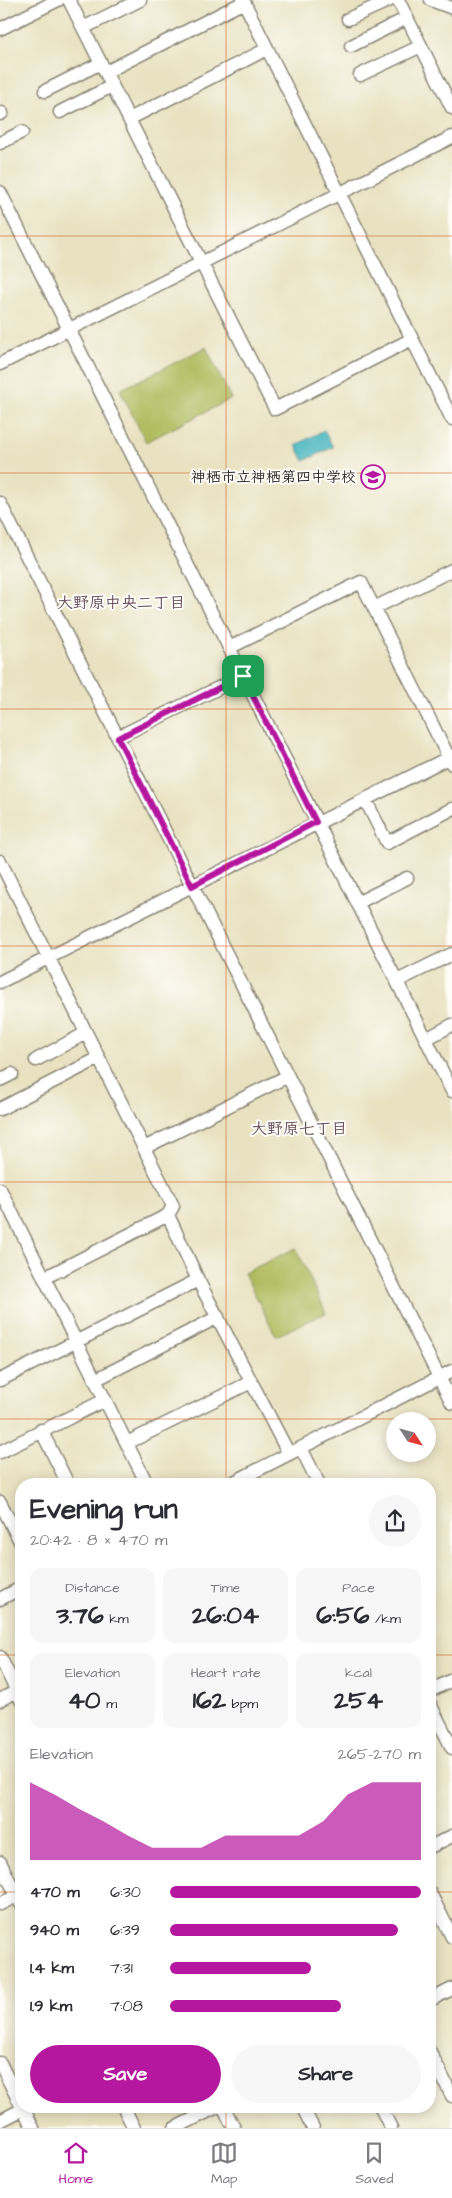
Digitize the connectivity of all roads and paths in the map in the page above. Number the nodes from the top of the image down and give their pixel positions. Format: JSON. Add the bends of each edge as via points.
{"nodes":[{"id":1,"x":58,"y":0,"type":"edge"},
{"id":2,"x":69,"y":0,"type":"edge"},
{"id":3,"x":140,"y":0,"type":"edge"},
{"id":4,"x":390,"y":0,"type":"edge"},
{"id":5,"x":398,"y":0,"type":"edge"},
{"id":6,"x":431,"y":0,"type":"edge"},
{"id":7,"x":243,"y":1,"type":"edge"},
{"id":8,"x":452,"y":8,"type":"edge"},
{"id":9,"x":407,"y":18,"type":"junction"},
{"id":10,"x":348,"y":19,"type":"dead end"},
{"id":11,"x":83,"y":28,"type":"junction"},
{"id":12,"x":0,"y":29,"type":"edge"},
{"id":13,"x":351,"y":46,"type":"dead end"},
{"id":14,"x":421,"y":46,"type":"junction"},
{"id":15,"x":267,"y":49,"type":"junction"},
{"id":16,"x":103,"y":68,"type":"junction"},
{"id":17,"x":360,"y":75,"type":"dead end"},
{"id":18,"x":112,"y":86,"type":"junction"},
{"id":19,"x":45,"y":91,"type":"dead end"},
{"id":20,"x":452,"y":108,"type":"edge"},
{"id":21,"x":60,"y":112,"type":"dead end"},
{"id":22,"x":129,"y":118,"type":"junction"},
{"id":23,"x":22,"y":132,"type":"dead end"},
{"id":24,"x":452,"y":136,"type":"edge"},
{"id":25,"x":0,"y":143,"type":"edge"},
{"id":26,"x":0,"y":192,"type":"edge"},
{"id":27,"x":339,"y":193,"type":"junction"},
{"id":28,"x":201,"y":262,"type":"junction"},
{"id":29,"x":69,"y":330,"type":"junction"},
{"id":30,"x":412,"y":339,"type":"junction"},
{"id":31,"x":0,"y":364,"type":"edge"},
{"id":32,"x":452,"y":419,"type":"edge"},
{"id":33,"x":0,"y":502,"type":"edge"},
{"id":34,"x":452,"y":570,"type":"edge"},
{"id":35,"x":374,"y":608,"type":"junction"},
{"id":36,"x":229,"y":648,"type":"junction"},
{"id":37,"x":243,"y":676,"type":"junction"},
{"id":38,"x":118,"y":738,"type":"junction"},
{"id":39,"x":451,"y":759,"type":"edge"},
{"id":40,"x":365,"y":799,"type":"junction"},
{"id":41,"x":452,"y":809,"type":"edge"},
{"id":42,"x":316,"y":822,"type":"junction"},
{"id":43,"x":0,"y":862,"type":"edge"},
{"id":44,"x":407,"y":878,"type":"dead end"},
{"id":45,"x":192,"y":886,"type":"junction"},
{"id":46,"x":357,"y":903,"type":"junction"},
{"id":47,"x":452,"y":954,"type":"edge"},
{"id":48,"x":48,"y":958,"type":"junction"},
{"id":49,"x":397,"y":981,"type":"junction"},
{"id":50,"x":0,"y":982,"type":"edge"},
{"id":51,"x":452,"y":1025,"type":"edge"},
{"id":52,"x":86,"y":1033,"type":"junction"},
{"id":53,"x":426,"y":1038,"type":"junction"},
{"id":54,"x":99,"y":1058,"type":"junction"},
{"id":55,"x":36,"y":1060,"type":"dead end"},
{"id":56,"x":12,"y":1074,"type":"dead end"},
{"id":57,"x":288,"y":1076,"type":"junction"},
{"id":58,"x":0,"y":1080,"type":"edge"},
{"id":59,"x":452,"y":1091,"type":"edge"},
{"id":60,"x":0,"y":1109,"type":"edge"},
{"id":61,"x":144,"y":1148,"type":"junction"},
{"id":62,"x":0,"y":1189,"type":"edge"},
{"id":63,"x":168,"y":1215,"type":"junction"},
{"id":64,"x":44,"y":1278,"type":"junction"},
{"id":65,"x":198,"y":1280,"type":"junction"},
{"id":66,"x":218,"y":1317,"type":"junction"},
{"id":67,"x":76,"y":1343,"type":"junction"},
{"id":68,"x":452,"y":1371,"type":"edge"},
{"id":69,"x":439,"y":1377,"type":"junction"},
{"id":70,"x":0,"y":1380,"type":"edge"},
{"id":71,"x":95,"y":1380,"type":"junction"},
{"id":72,"x":251,"y":1382,"type":"junction"},
{"id":73,"x":105,"y":1400,"type":"junction"},
{"id":74,"x":452,"y":1403,"type":"edge"},
{"id":75,"x":41,"y":1430,"type":"junction"},
{"id":76,"x":127,"y":1443,"type":"junction"},
{"id":77,"x":301,"y":1448,"type":"junction"},
{"id":78,"x":0,"y":1452,"type":"edge"},
{"id":79,"x":289,"y":1454,"type":"junction"},
{"id":80,"x":65,"y":1478,"type":"edge"},
{"id":81,"x":144,"y":1478,"type":"edge"},
{"id":82,"x":242,"y":1478,"type":"edge"},
{"id":83,"x":316,"y":1478,"type":"edge"},
{"id":84,"x":0,"y":1502,"type":"edge"},
{"id":85,"x":15,"y":1531,"type":"edge"},
{"id":86,"x":15,"y":1591,"type":"edge"},
{"id":87,"x":0,"y":1599,"type":"edge"},
{"id":88,"x":0,"y":1657,"type":"edge"},
{"id":89,"x":452,"y":1680,"type":"edge"},
{"id":90,"x":15,"y":1687,"type":"edge"},
{"id":91,"x":436,"y":1688,"type":"edge"},
{"id":92,"x":15,"y":1696,"type":"edge"},
{"id":93,"x":0,"y":1700,"type":"edge"},
{"id":94,"x":436,"y":1716,"type":"edge"},
{"id":95,"x":452,"y":1748,"type":"edge"},
{"id":96,"x":452,"y":1836,"type":"edge"},
{"id":97,"x":436,"y":1844,"type":"edge"},
{"id":98,"x":0,"y":1862,"type":"edge"},
{"id":99,"x":15,"y":1889,"type":"edge"},
{"id":100,"x":15,"y":1900,"type":"edge"},
{"id":101,"x":0,"y":1904,"type":"edge"},
{"id":102,"x":436,"y":1905,"type":"edge"},
{"id":103,"x":452,"y":1937,"type":"edge"},
{"id":104,"x":452,"y":1989,"type":"edge"},
{"id":105,"x":436,"y":1997,"type":"edge"},
{"id":106,"x":0,"y":2063,"type":"edge"},
{"id":107,"x":436,"y":2064,"type":"edge"},
{"id":108,"x":15,"y":2093,"type":"edge"},
{"id":109,"x":452,"y":2096,"type":"edge"},
{"id":110,"x":15,"y":2111,"type":"edge"},
{"id":111,"x":25,"y":2113,"type":"edge"},
{"id":112,"x":126,"y":2113,"type":"edge"},
{"id":113,"x":205,"y":2113,"type":"edge"},
{"id":114,"x":226,"y":2113,"type":"edge"},
{"id":115,"x":306,"y":2113,"type":"edge"},
{"id":116,"x":384,"y":2113,"type":"edge"},
{"id":117,"x":0,"y":2121,"type":"edge"},
{"id":118,"x":33,"y":2128,"type":"edge"},
{"id":119,"x":134,"y":2128,"type":"edge"},
{"id":120,"x":175,"y":2128,"type":"edge"},
{"id":121,"x":234,"y":2128,"type":"edge"},
{"id":122,"x":313,"y":2128,"type":"edge"},
{"id":123,"x":391,"y":2128,"type":"edge"}],
"edges":[{"from":1,"to":12,"type":"street"},
{"from":2,"to":11,"type":"street"},
{"from":3,"to":11,"type":"street"},
{"from":4,"to":10,"type":"street"},
{"from":5,"to":9,"type":"street"},
{"from":6,"to":8,"type":"street"},
{"from":7,"to":15,"type":"street"},
{"from":7,"to":16,"type":"street"},
{"from":9,"to":13,"type":"street"},
{"from":9,"to":14,"type":"street"},
{"from":11,"to":16,"type":"street"},
{"from":14,"to":17,"type":"street"},
{"from":14,"to":20,"type":"street"},
{"from":15,"to":22,"type":"street"},
{"from":15,"to":27,"type":"street"},
{"from":16,"to":18,"type":"street"},
{"from":16,"to":19,"type":"street"},
{"from":18,"to":21,"type":"street"},
{"from":18,"to":22,"type":"street"},
{"from":22,"to":28,"type":"street"},
{"from":23,"to":25,"type":"street"},
{"from":24,"to":27,"type":"street"},
{"from":26,"to":29,"type":"street"},
{"from":27,"to":28,"type":"street"},
{"from":27,"to":30,"type":"street"},
{"from":28,"to":29,"type":"street"},
{"from":28,"to":30,"type":"street","via":[[275,409]]},
{"from":29,"to":31,"type":"street"},
{"from":29,"to":36,"type":"street"},
{"from":30,"to":32,"type":"street"},
{"from":33,"to":38,"type":"street"},
{"from":34,"to":35,"type":"street"},
{"from":35,"to":36,"type":"street","via":[[361,582]]},
{"from":35,"to":39,"type":"street"},
{"from":36,"to":37,"type":"street"},
{"from":37,"to":38,"type":"street"},
{"from":37,"to":42,"type":"street"},
{"from":38,"to":45,"type":"street"},
{"from":39,"to":40,"type":"street"},
{"from":40,"to":41,"type":"street","via":[[386,843]]},
{"from":40,"to":42,"type":"street"},
{"from":42,"to":45,"type":"street"},
{"from":42,"to":46,"type":"street"},
{"from":43,"to":48,"type":"street"},
{"from":44,"to":46,"type":"street"},
{"from":45,"to":48,"type":"street"},
{"from":45,"to":57,"type":"street"},
{"from":46,"to":49,"type":"street"},
{"from":47,"to":49,"type":"street"},
{"from":48,"to":50,"type":"street"},
{"from":48,"to":52,"type":"street"},
{"from":49,"to":53,"type":"street"},
{"from":51,"to":53,"type":"street"},
{"from":52,"to":54,"type":"street"},
{"from":52,"to":55,"type":"street"},
{"from":53,"to":59,"type":"street"},
{"from":54,"to":60,"type":"street"},
{"from":54,"to":61,"type":"street"},
{"from":56,"to":58,"type":"street"},
{"from":57,"to":61,"type":"street"},
{"from":57,"to":69,"type":"street"},
{"from":61,"to":63,"type":"street","via":[[173,1206]]},
{"from":62,"to":64,"type":"street"},
{"from":63,"to":64,"type":"street"},
{"from":63,"to":65,"type":"street"},
{"from":64,"to":67,"type":"street"},
{"from":65,"to":66,"type":"street"},
{"from":65,"to":67,"type":"street"},
{"from":66,"to":71,"type":"street"},
{"from":66,"to":72,"type":"street"},
{"from":67,"to":70,"type":"street"},
{"from":67,"to":71,"type":"street"},
{"from":68,"to":69,"type":"street"},
{"from":69,"to":74,"type":"street"},
{"from":69,"to":77,"type":"street"},
{"from":71,"to":73,"type":"street"},
{"from":72,"to":76,"type":"street"},
{"from":72,"to":79,"type":"street"},
{"from":73,"to":75,"type":"street"},
{"from":73,"to":76,"type":"street"},
{"from":75,"to":78,"type":"street"},
{"from":75,"to":80,"type":"street"},
{"from":76,"to":81,"type":"street"},
{"from":77,"to":79,"type":"street"},
{"from":77,"to":83,"type":"street"},
{"from":79,"to":82,"type":"street"},
{"from":84,"to":85,"type":"street"},
{"from":86,"to":87,"type":"street"},
{"from":88,"to":90,"type":"street"},
{"from":89,"to":91,"type":"street"},
{"from":92,"to":93,"type":"street"},
{"from":94,"to":95,"type":"street"},
{"from":96,"to":97,"type":"street"},
{"from":98,"to":99,"type":"street"},
{"from":100,"to":101,"type":"street"},
{"from":102,"to":103,"type":"street"},
{"from":104,"to":105,"type":"street"},
{"from":106,"to":108,"type":"street"},
{"from":107,"to":109,"type":"street"},
{"from":110,"to":117,"type":"street"},
{"from":111,"to":118,"type":"street"},
{"from":112,"to":119,"type":"street"},
{"from":113,"to":120,"type":"street"},
{"from":114,"to":121,"type":"street"},
{"from":115,"to":122,"type":"street"},
{"from":116,"to":123,"type":"street"}]}
